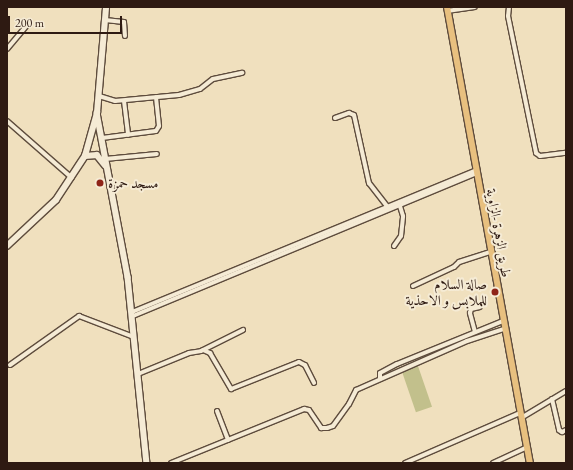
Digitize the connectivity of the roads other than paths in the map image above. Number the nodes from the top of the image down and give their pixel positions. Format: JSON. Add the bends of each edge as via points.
{"nodes":[{"id":1,"x":106,"y":7,"type":"edge"},
{"id":2,"x":475,"y":7,"type":"edge"},
{"id":3,"x":509,"y":7,"type":"edge"},
{"id":4,"x":447,"y":9,"type":"edge"},
{"id":5,"x":105,"y":20,"type":"junction"},
{"id":6,"x":30,"y":22,"type":"dead end"},
{"id":7,"x":125,"y":36,"type":"dead end"},
{"id":8,"x":7,"y":49,"type":"edge"},
{"id":9,"x":242,"y":73,"type":"dead end"},
{"id":10,"x":99,"y":96,"type":"junction"},
{"id":11,"x":156,"y":98,"type":"junction"},
{"id":12,"x":124,"y":101,"type":"junction"},
{"id":13,"x":97,"y":112,"type":"junction"},
{"id":14,"x":335,"y":118,"type":"dead end"},
{"id":15,"x":7,"y":121,"type":"edge"},
{"id":16,"x":128,"y":135,"type":"junction"},
{"id":17,"x":102,"y":138,"type":"junction"},
{"id":18,"x":90,"y":143,"type":"junction"},
{"id":19,"x":103,"y":146,"type":"junction"},
{"id":20,"x":566,"y":153,"type":"edge"},
{"id":21,"x":157,"y":154,"type":"dead end"},
{"id":22,"x":85,"y":156,"type":"junction"},
{"id":23,"x":99,"y":156,"type":"junction"},
{"id":24,"x":105,"y":159,"type":"junction"},
{"id":25,"x":107,"y":169,"type":"junction"},
{"id":26,"x":476,"y":172,"type":"junction"},
{"id":27,"x":73,"y":178,"type":"junction"},
{"id":28,"x":399,"y":204,"type":"junction"},
{"id":29,"x":388,"y":207,"type":"junction"},
{"id":30,"x":7,"y":246,"type":"edge"},
{"id":31,"x":394,"y":246,"type":"dead end"},
{"id":32,"x":490,"y":252,"type":"junction"},
{"id":33,"x":412,"y":286,"type":"dead end"},
{"id":34,"x":480,"y":307,"type":"dead end"},
{"id":35,"x":132,"y":314,"type":"junction"},
{"id":36,"x":503,"y":321,"type":"junction"},
{"id":37,"x":504,"y":329,"type":"junction"},
{"id":38,"x":243,"y":330,"type":"dead end"},
{"id":39,"x":481,"y":330,"type":"junction"},
{"id":40,"x":475,"y":332,"type":"junction"},
{"id":41,"x":484,"y":335,"type":"junction"},
{"id":42,"x":134,"y":337,"type":"junction"},
{"id":43,"x":203,"y":350,"type":"junction"},
{"id":44,"x":10,"y":366,"type":"dead end"},
{"id":45,"x":138,"y":374,"type":"junction"},
{"id":46,"x":380,"y":379,"type":"junction"},
{"id":47,"x":314,"y":383,"type":"dead end"},
{"id":48,"x":566,"y":391,"type":"edge"},
{"id":49,"x":552,"y":399,"type":"junction"},
{"id":50,"x":217,"y":411,"type":"dead end"},
{"id":51,"x":521,"y":416,"type":"junction"},
{"id":52,"x":566,"y":430,"type":"edge"},
{"id":53,"x":228,"y":440,"type":"junction"},
{"id":54,"x":526,"y":447,"type":"junction"},
{"id":55,"x":147,"y":463,"type":"edge"},
{"id":56,"x":171,"y":463,"type":"edge"},
{"id":57,"x":405,"y":463,"type":"edge"},
{"id":58,"x":493,"y":463,"type":"edge"},
{"id":59,"x":530,"y":463,"type":"edge"}],
"edges":[{"from":1,"to":5,"type":"street"},
{"from":2,"to":4,"type":"street"},
{"from":3,"to":20,"type":"street","via":[[508,16],[536,154],[540,156]]},
{"from":4,"to":26,"type":"main road","name":"طريق الزهرة -الزاوية"},
{"from":5,"to":7,"type":"street","via":[[124,22]]},
{"from":5,"to":10,"type":"street"},
{"from":6,"to":8,"type":"street"},
{"from":9,"to":11,"type":"street","via":[[213,79],[200,89],[184,94]]},
{"from":10,"to":12,"type":"street","via":[[112,101]]},
{"from":10,"to":13,"type":"street"},
{"from":11,"to":12,"type":"street"},
{"from":11,"to":16,"type":"street","via":[[158,130]]},
{"from":12,"to":16,"type":"street"},
{"from":13,"to":17,"type":"street"},
{"from":13,"to":18,"type":"street"},
{"from":14,"to":29,"type":"street","via":[[349,113],[354,115],[369,183]]},
{"from":15,"to":27,"type":"street"},
{"from":16,"to":17,"type":"street"},
{"from":17,"to":19,"type":"street"},
{"from":18,"to":19,"type":"street","via":[[98,142]]},
{"from":18,"to":22,"type":"street"},
{"from":18,"to":23,"type":"street"},
{"from":19,"to":24,"type":"street"},
{"from":21,"to":24,"type":"street"},
{"from":22,"to":23,"type":"street"},
{"from":22,"to":27,"type":"street"},
{"from":23,"to":25,"type":"street"},
{"from":24,"to":25,"type":"street"},
{"from":25,"to":35,"type":"street","via":[[122,238]]},
{"from":26,"to":28,"type":"street"},
{"from":26,"to":32,"type":"main road","name":"طريق الزهرة -الزاوية"},
{"from":27,"to":30,"type":"street","via":[[51,206]]},
{"from":28,"to":29,"type":"street"},
{"from":28,"to":31,"type":"street","via":[[403,216],[401,236]]},
{"from":28,"to":35,"type":"street"},
{"from":29,"to":35,"type":"street"},
{"from":32,"to":33,"type":"street","via":[[459,262],[454,267]]},
{"from":32,"to":36,"type":"main road","name":"طريق الزهرة -الزاوية"},
{"from":34,"to":40,"type":"street","via":[[471,309],[470,313]]},
{"from":35,"to":42,"type":"street"},
{"from":36,"to":37,"type":"main road","name":"طريق الزهرة -الزاوية"},
{"from":36,"to":39,"type":"street"},
{"from":37,"to":41,"type":"street"},
{"from":37,"to":51,"type":"main road","name":"طريق الزهرة -الزاوية"},
{"from":38,"to":43,"type":"street"},
{"from":39,"to":40,"type":"street"},
{"from":39,"to":41,"type":"street"},
{"from":40,"to":46,"type":"street","via":[[397,364],[380,373]]},
{"from":41,"to":46,"type":"street"},
{"from":42,"to":44,"type":"street","via":[[79,316]]},
{"from":42,"to":45,"type":"street"},
{"from":43,"to":45,"type":"street"},
{"from":43,"to":47,"type":"street","via":[[210,353],[232,389],[299,362],[305,365]]},
{"from":45,"to":55,"type":"street"},
{"from":46,"to":53,"type":"street","via":[[356,390],[333,426],[321,428],[305,409]]},
{"from":48,"to":49,"type":"street"},
{"from":49,"to":51,"type":"street"},
{"from":49,"to":52,"type":"street","via":[[560,430]]},
{"from":50,"to":53,"type":"street"},
{"from":51,"to":54,"type":"main road","name":"طريق الزهرة -الزاوية"},
{"from":51,"to":57,"type":"street"},
{"from":53,"to":56,"type":"street"},
{"from":54,"to":58,"type":"street"},
{"from":54,"to":59,"type":"main road","name":"طريق الزهرة -الزاوية"}]}
